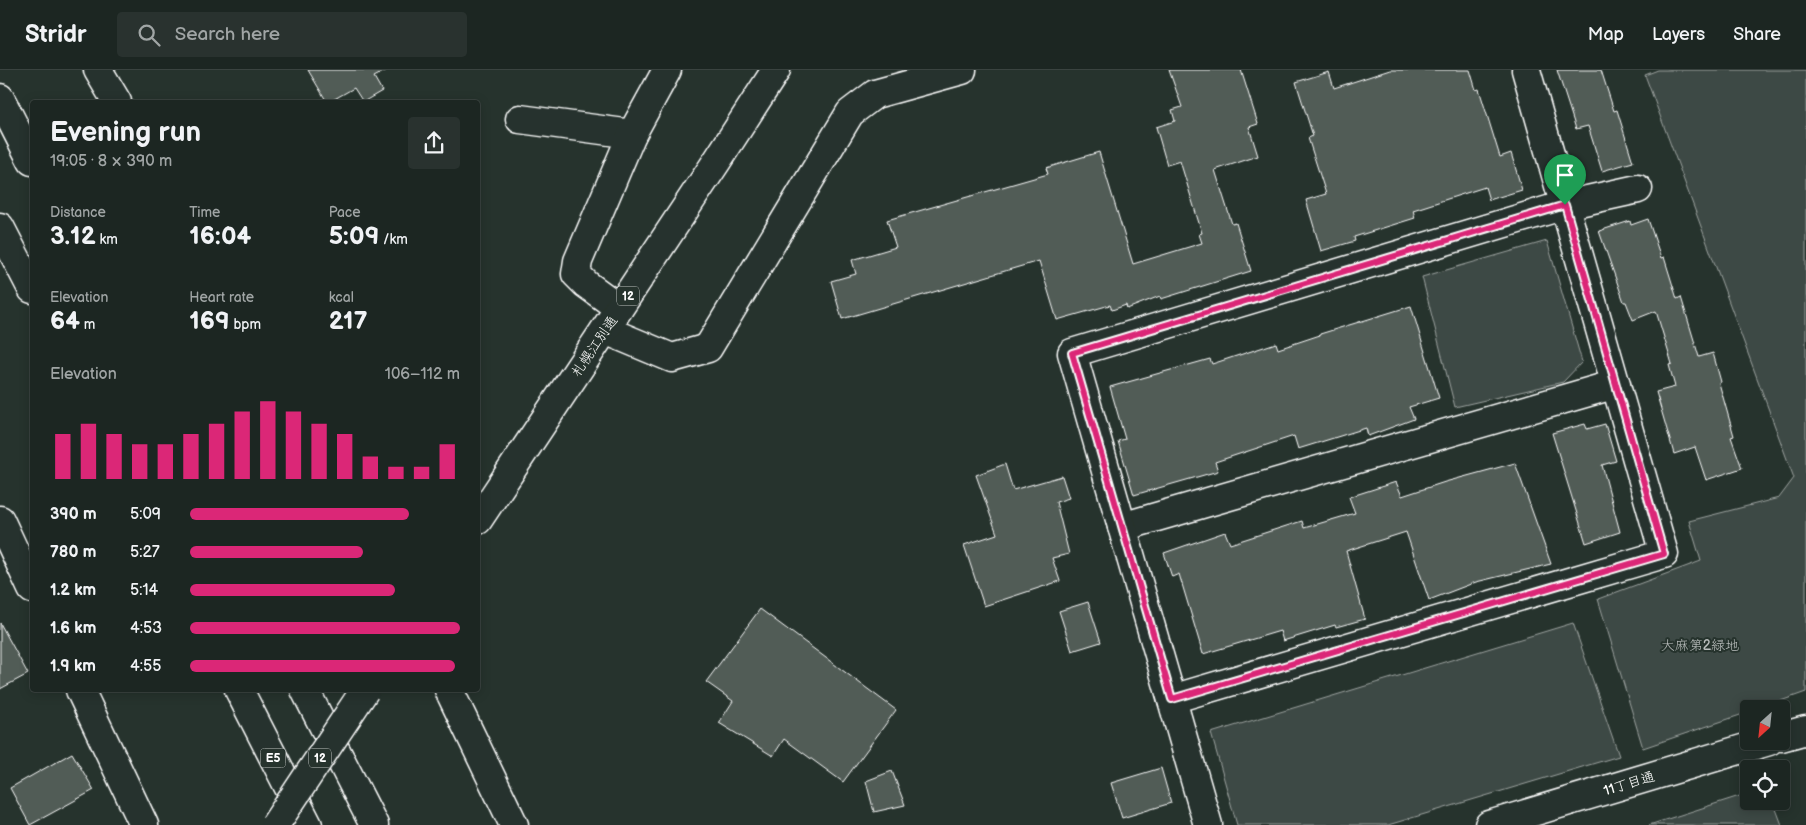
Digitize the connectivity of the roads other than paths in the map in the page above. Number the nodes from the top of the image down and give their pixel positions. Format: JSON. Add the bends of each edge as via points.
{"nodes":[{"id":1,"x":98,"y":70,"type":"edge"},
{"id":2,"x":667,"y":70,"type":"edge"},
{"id":3,"x":776,"y":70,"type":"edge"},
{"id":4,"x":962,"y":70,"type":"edge"},
{"id":5,"x":1526,"y":70,"type":"edge"},
{"id":6,"x":0,"y":98,"type":"edge"},
{"id":7,"x":116,"y":100,"type":"edge"},
{"id":8,"x":520,"y":119,"type":"dead end"},
{"id":9,"x":632,"y":134,"type":"junction"},
{"id":10,"x":30,"y":157,"type":"edge"},
{"id":11,"x":1638,"y":189,"type":"dead end"},
{"id":12,"x":1565,"y":205,"type":"junction"},
{"id":13,"x":0,"y":227,"type":"edge"},
{"id":14,"x":30,"y":285,"type":"edge"},
{"id":15,"x":612,"y":319,"type":"junction"},
{"id":16,"x":1616,"y":384,"type":"junction"},
{"id":17,"x":480,"y":517,"type":"edge"},
{"id":18,"x":0,"y":520,"type":"edge"},
{"id":19,"x":1122,"y":527,"type":"junction"},
{"id":20,"x":30,"y":585,"type":"edge"},
{"id":21,"x":81,"y":692,"type":"edge"},
{"id":22,"x":240,"y":692,"type":"edge"},
{"id":23,"x":306,"y":692,"type":"edge"},
{"id":24,"x":364,"y":692,"type":"edge"},
{"id":25,"x":450,"y":692,"type":"edge"},
{"id":26,"x":1172,"y":699,"type":"junction"},
{"id":27,"x":1806,"y":730,"type":"edge"},
{"id":28,"x":1790,"y":735,"type":"edge"},
{"id":29,"x":1740,"y":749,"type":"edge"},
{"id":30,"x":144,"y":825,"type":"edge"},
{"id":31,"x":275,"y":825,"type":"edge"},
{"id":32,"x":308,"y":825,"type":"edge"},
{"id":33,"x":374,"y":825,"type":"edge"},
{"id":34,"x":514,"y":825,"type":"edge"},
{"id":35,"x":1208,"y":825,"type":"edge"},
{"id":36,"x":1489,"y":825,"type":"edge"}],
"edges":[{"from":1,"to":7,"type":"main road"},
{"from":2,"to":9,"type":"main road"},
{"from":3,"to":15,"type":"main road","name":"札幌江別通","number":"12"},
{"from":4,"to":15,"type":"main road","via":[[875,94],[850,112],[708,348],[672,358]]},
{"from":5,"to":12,"type":"main road"},
{"from":6,"to":10,"type":"main road"},
{"from":8,"to":9,"type":"main road"},
{"from":9,"to":15,"type":"main road","via":[[578,261],[576,274]]},
{"from":11,"to":12,"type":"main road"},
{"from":12,"to":16,"type":"main road"},
{"from":12,"to":19,"type":"main road","via":[[1072,353]]},
{"from":13,"to":14,"type":"main road"},
{"from":15,"to":17,"type":"main road","name":"札幌江別通","number":"12"},
{"from":16,"to":19,"type":"main road"},
{"from":16,"to":26,"type":"main road","via":[[1664,554]]},
{"from":18,"to":20,"type":"main road"},
{"from":19,"to":26,"type":"main road"},
{"from":21,"to":30,"type":"main road"},
{"from":22,"to":32,"type":"main road","number":"E5"},
{"from":23,"to":33,"type":"main road"},
{"from":24,"to":31,"type":"main road","number":"12","bridge":true},
{"from":25,"to":34,"type":"main road"},
{"from":26,"to":35,"type":"main road"},
{"from":27,"to":28,"type":"main road"},
{"from":29,"to":36,"type":"main road","name":"11丁目通"}]}
